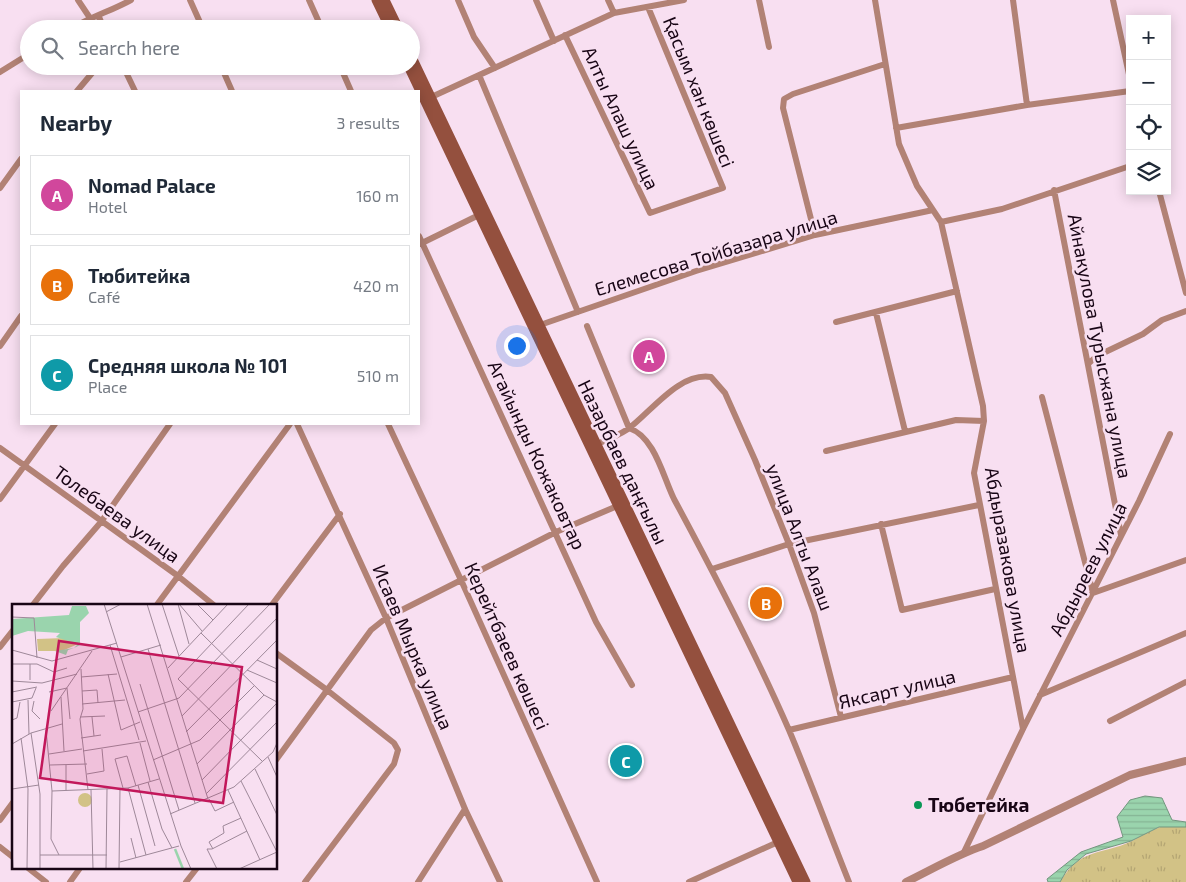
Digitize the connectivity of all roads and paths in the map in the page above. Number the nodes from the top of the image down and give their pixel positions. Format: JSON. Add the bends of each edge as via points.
{"nodes":[{"id":1,"x":78,"y":0,"type":"edge"},
{"id":2,"x":131,"y":0,"type":"edge"},
{"id":3,"x":190,"y":0,"type":"edge"},
{"id":4,"x":309,"y":0,"type":"edge"},
{"id":5,"x":376,"y":0,"type":"edge"},
{"id":6,"x":385,"y":0,"type":"edge"},
{"id":7,"x":458,"y":0,"type":"edge"},
{"id":8,"x":536,"y":0,"type":"edge"},
{"id":9,"x":608,"y":0,"type":"edge"},
{"id":10,"x":684,"y":0,"type":"edge"},
{"id":11,"x":759,"y":0,"type":"edge"},
{"id":12,"x":875,"y":0,"type":"edge"},
{"id":13,"x":1013,"y":0,"type":"edge"},
{"id":14,"x":1113,"y":0,"type":"edge"},
{"id":15,"x":665,"y":2,"type":"edge"},
{"id":16,"x":648,"y":7,"type":"junction"},
{"id":17,"x":614,"y":13,"type":"junction"},
{"id":18,"x":99,"y":17,"type":"junction"},
{"id":19,"x":90,"y":18,"type":"junction"},
{"id":20,"x":86,"y":20,"type":"edge"},
{"id":21,"x":100,"y":20,"type":"edge"},
{"id":22,"x":199,"y":20,"type":"edge"},
{"id":23,"x":318,"y":20,"type":"edge"},
{"id":24,"x":386,"y":20,"type":"edge"},
{"id":25,"x":394,"y":20,"type":"edge"},
{"id":26,"x":565,"y":35,"type":"junction"},
{"id":27,"x":554,"y":40,"type":"junction"},
{"id":28,"x":770,"y":47,"type":"dead end"},
{"id":29,"x":20,"y":60,"type":"edge"},
{"id":30,"x":1126,"y":60,"type":"edge"},
{"id":31,"x":885,"y":64,"type":"junction"},
{"id":32,"x":495,"y":68,"type":"junction"},
{"id":33,"x":0,"y":72,"type":"edge"},
{"id":34,"x":90,"y":75,"type":"edge"},
{"id":35,"x":127,"y":75,"type":"edge"},
{"id":36,"x":225,"y":75,"type":"edge"},
{"id":37,"x":344,"y":75,"type":"edge"},
{"id":38,"x":413,"y":75,"type":"edge"},
{"id":39,"x":419,"y":75,"type":"edge"},
{"id":40,"x":478,"y":75,"type":"junction"},
{"id":41,"x":78,"y":90,"type":"edge"},
{"id":42,"x":135,"y":90,"type":"edge"},
{"id":43,"x":232,"y":90,"type":"edge"},
{"id":44,"x":351,"y":90,"type":"edge"},
{"id":45,"x":1126,"y":92,"type":"edge"},
{"id":46,"x":428,"y":99,"type":"junction"},
{"id":47,"x":1027,"y":105,"type":"junction"},
{"id":48,"x":896,"y":128,"type":"junction"},
{"id":49,"x":20,"y":160,"type":"edge"},
{"id":50,"x":1126,"y":167,"type":"edge"},
{"id":51,"x":0,"y":188,"type":"edge"},
{"id":52,"x":1054,"y":190,"type":"junction"},
{"id":53,"x":1160,"y":195,"type":"edge"},
{"id":54,"x":933,"y":210,"type":"junction"},
{"id":55,"x":482,"y":213,"type":"junction"},
{"id":56,"x":650,"y":213,"type":"joint"},
{"id":57,"x":940,"y":222,"type":"junction"},
{"id":58,"x":814,"y":234,"type":"junction"},
{"id":59,"x":420,"y":244,"type":"edge"},
{"id":60,"x":958,"y":292,"type":"junction"},
{"id":61,"x":1186,"y":293,"type":"edge"},
{"id":62,"x":1186,"y":311,"type":"edge"},
{"id":63,"x":578,"y":312,"type":"junction"},
{"id":64,"x":876,"y":313,"type":"junction"},
{"id":65,"x":20,"y":317,"type":"edge"},
{"id":66,"x":836,"y":322,"type":"dead end"},
{"id":67,"x":540,"y":326,"type":"junction"},
{"id":68,"x":587,"y":326,"type":"dead end"},
{"id":69,"x":0,"y":346,"type":"edge"},
{"id":70,"x":1089,"y":364,"type":"junction"},
{"id":71,"x":1042,"y":397,"type":"dead end"},
{"id":72,"x":984,"y":422,"type":"junction"},
{"id":73,"x":54,"y":425,"type":"edge"},
{"id":74,"x":169,"y":425,"type":"edge"},
{"id":75,"x":289,"y":425,"type":"edge"},
{"id":76,"x":297,"y":425,"type":"edge"},
{"id":77,"x":388,"y":425,"type":"edge"},
{"id":78,"x":630,"y":428,"type":"junction"},
{"id":79,"x":905,"y":431,"type":"junction"},
{"id":80,"x":1170,"y":434,"type":"dead end"},
{"id":81,"x":597,"y":444,"type":"junction"},
{"id":82,"x":0,"y":448,"type":"edge"},
{"id":83,"x":826,"y":451,"type":"dead end"},
{"id":84,"x":25,"y":466,"type":"junction"},
{"id":85,"x":0,"y":499,"type":"edge"},
{"id":86,"x":621,"y":504,"type":"junction"},
{"id":87,"x":980,"y":505,"type":"junction"},
{"id":88,"x":340,"y":514,"type":"junction"},
{"id":89,"x":101,"y":522,"type":"junction"},
{"id":90,"x":881,"y":524,"type":"junction"},
{"id":91,"x":556,"y":532,"type":"junction"},
{"id":92,"x":1122,"y":536,"type":"junction"},
{"id":93,"x":789,"y":544,"type":"junction"},
{"id":94,"x":1186,"y":560,"type":"edge"},
{"id":95,"x":712,"y":569,"type":"junction"},
{"id":96,"x":178,"y":576,"type":"junction"},
{"id":97,"x":461,"y":580,"type":"junction"},
{"id":98,"x":995,"y":590,"type":"junction"},
{"id":99,"x":1093,"y":593,"type":"junction"},
{"id":100,"x":34,"y":604,"type":"edge"},
{"id":101,"x":157,"y":604,"type":"edge"},
{"id":102,"x":213,"y":604,"type":"edge"},
{"id":103,"x":272,"y":604,"type":"edge"},
{"id":104,"x":386,"y":618,"type":"junction"},
{"id":105,"x":12,"y":632,"type":"edge"},
{"id":106,"x":1186,"y":633,"type":"edge"},
{"id":107,"x":0,"y":647,"type":"edge"},
{"id":108,"x":278,"y":654,"type":"edge"},
{"id":109,"x":1013,"y":677,"type":"junction"},
{"id":110,"x":1186,"y":682,"type":"edge"},
{"id":111,"x":632,"y":685,"type":"dead end"},
{"id":112,"x":328,"y":690,"type":"junction"},
{"id":113,"x":1040,"y":695,"type":"junction"},
{"id":114,"x":841,"y":717,"type":"junction"},
{"id":115,"x":1110,"y":722,"type":"dead end"},
{"id":116,"x":1023,"y":729,"type":"junction"},
{"id":117,"x":789,"y":730,"type":"junction"},
{"id":118,"x":278,"y":757,"type":"edge"},
{"id":119,"x":1186,"y":761,"type":"edge"},
{"id":120,"x":12,"y":805,"type":"edge"},
{"id":121,"x":465,"y":809,"type":"junction"},
{"id":122,"x":0,"y":820,"type":"edge"},
{"id":123,"x":778,"y":842,"type":"junction"},
{"id":124,"x":0,"y":847,"type":"edge"},
{"id":125,"x":964,"y":852,"type":"junction"},
{"id":126,"x":12,"y":856,"type":"edge"},
{"id":127,"x":31,"y":870,"type":"edge"},
{"id":128,"x":79,"y":870,"type":"edge"},
{"id":129,"x":195,"y":870,"type":"edge"},
{"id":130,"x":46,"y":882,"type":"edge"},
{"id":131,"x":70,"y":882,"type":"edge"},
{"id":132,"x":186,"y":882,"type":"edge"},
{"id":133,"x":305,"y":882,"type":"edge"},
{"id":134,"x":418,"y":882,"type":"edge"},
{"id":135,"x":500,"y":882,"type":"edge"},
{"id":136,"x":597,"y":882,"type":"edge"},
{"id":137,"x":688,"y":882,"type":"edge"},
{"id":138,"x":797,"y":882,"type":"edge"},
{"id":139,"x":806,"y":882,"type":"edge"},
{"id":140,"x":849,"y":882,"type":"edge"},
{"id":141,"x":906,"y":882,"type":"edge"}],
"edges":[{"from":1,"to":19,"type":"street"},
{"from":2,"to":18,"type":"street"},
{"from":3,"to":22,"type":"street"},
{"from":4,"to":23,"type":"street"},
{"from":5,"to":24,"type":"main road"},
{"from":6,"to":25,"type":"main road"},
{"from":7,"to":32,"type":"street","via":[[474,37]]},
{"from":8,"to":27,"type":"street","name":"Алты Алаш улица"},
{"from":9,"to":17,"type":"street"},
{"from":10,"to":15,"type":"street"},
{"from":11,"to":28,"type":"street"},
{"from":12,"to":31,"type":"street","name":"Абдыразакова улица"},
{"from":13,"to":47,"type":"street"},
{"from":14,"to":30,"type":"street"},
{"from":15,"to":16,"type":"street"},
{"from":16,"to":17,"type":"street"},
{"from":16,"to":56,"type":"street","name":"Қасым хан көшесі","via":[[723,188]]},
{"from":17,"to":26,"type":"street"},
{"from":18,"to":19,"type":"street"},
{"from":18,"to":21,"type":"street"},
{"from":19,"to":20,"type":"street"},
{"from":26,"to":27,"type":"street"},
{"from":26,"to":56,"type":"street","name":"Алты Алаш улица"},
{"from":27,"to":32,"type":"street"},
{"from":29,"to":33,"type":"street"},
{"from":31,"to":48,"type":"street","name":"Абдыразакова улица"},
{"from":31,"to":58,"type":"street","via":[[784,100],[783,108]]},
{"from":32,"to":40,"type":"street"},
{"from":34,"to":41,"type":"street"},
{"from":35,"to":42,"type":"street"},
{"from":36,"to":43,"type":"street"},
{"from":37,"to":44,"type":"street"},
{"from":38,"to":46,"type":"main road","name":"Назарбаев даңғылы"},
{"from":39,"to":46,"type":"main road","name":"Назарбаев даңғылы"},
{"from":40,"to":46,"type":"street"},
{"from":40,"to":63,"type":"street"},
{"from":45,"to":47,"type":"street"},
{"from":46,"to":55,"type":"main road","name":"Назарбаев даңғылы"},
{"from":47,"to":48,"type":"street"},
{"from":48,"to":54,"type":"street","name":"Абдыразакова улица","via":[[899,144],[917,186]]},
{"from":49,"to":51,"type":"street"},
{"from":50,"to":52,"type":"street"},
{"from":52,"to":57,"type":"street","via":[[1002,209]]},
{"from":52,"to":70,"type":"street","name":"Айнакулова Турысжана улица"},
{"from":53,"to":61,"type":"street"},
{"from":54,"to":57,"type":"street","name":"Абдыразакова улица"},
{"from":54,"to":58,"type":"street","name":"Елемесова Тойбазара улица"},
{"from":55,"to":59,"type":"street"},
{"from":55,"to":67,"type":"main road","name":"Назарбаев даңғылы"},
{"from":55,"to":86,"type":"main road","name":"Назарбаев даңғылы"},
{"from":57,"to":60,"type":"street","name":"Абдыразакова улица"},
{"from":58,"to":63,"type":"street","name":"Елемесова Тойбазара улица"},
{"from":59,"to":91,"type":"street","name":"Агайынды Кожаковтар"},
{"from":60,"to":64,"type":"street"},
{"from":60,"to":72,"type":"street","name":"Абдыразакова улица"},
{"from":62,"to":70,"type":"street","via":[[1162,320],[1143,334],[1097,356]]},
{"from":63,"to":67,"type":"street","name":"Елемесова Тойбазара улица"},
{"from":64,"to":66,"type":"street"},
{"from":64,"to":79,"type":"street"},
{"from":65,"to":69,"type":"street"},
{"from":67,"to":81,"type":"main road","name":"Назарбаев даңғылы"},
{"from":68,"to":78,"type":"street"},
{"from":70,"to":92,"type":"street","name":"Айнакулова Турысжана улица"},
{"from":71,"to":99,"type":"street"},
{"from":72,"to":79,"type":"street","via":[[956,420]]},
{"from":72,"to":87,"type":"street","name":"Абдыразакова улица","via":[[974,473]]},
{"from":73,"to":84,"type":"street"},
{"from":74,"to":89,"type":"street"},
{"from":75,"to":96,"type":"street"},
{"from":76,"to":88,"type":"street","name":"Исаев Мырка улица"},
{"from":77,"to":97,"type":"street","name":"Керейтбаеев көшесі"},
{"from":78,"to":81,"type":"street"},
{"from":78,"to":93,"type":"street","name":"улица Алты Алаш","via":[[685,381],[711,377],[725,393]]},
{"from":78,"to":95,"type":"street","via":[[646,440]]},
{"from":79,"to":83,"type":"street"},
{"from":80,"to":92,"type":"street","name":"Абдыреев улица"},
{"from":81,"to":86,"type":"main road","name":"Назарбаев даңғылы"},
{"from":82,"to":84,"type":"street","name":"Толебаева улица"},
{"from":84,"to":85,"type":"street"},
{"from":84,"to":89,"type":"street","name":"Толебаева улица"},
{"from":86,"to":91,"type":"street"},
{"from":86,"to":123,"type":"main road","name":"Назарбаев даңғылы"},
{"from":86,"to":139,"type":"main road","name":"Назарбаев даңғылы"},
{"from":87,"to":90,"type":"street"},
{"from":87,"to":98,"type":"street","name":"Абдыразакова улица"},
{"from":88,"to":103,"type":"street"},
{"from":88,"to":104,"type":"street","name":"Исаев Мырка улица"},
{"from":89,"to":96,"type":"street","name":"Толебаева улица"},
{"from":89,"to":100,"type":"street"},
{"from":90,"to":93,"type":"street"},
{"from":90,"to":98,"type":"street","via":[[902,610]]},
{"from":91,"to":97,"type":"street"},
{"from":91,"to":111,"type":"street","name":"Агайынды Кожаковтар","via":[[596,622]]},
{"from":92,"to":99,"type":"street","name":"Абдыреев улица"},
{"from":93,"to":95,"type":"street"},
{"from":93,"to":114,"type":"street","name":"улица Алты Алаш","via":[[814,613]]},
{"from":94,"to":99,"type":"street"},
{"from":95,"to":117,"type":"street"},
{"from":96,"to":101,"type":"street"},
{"from":96,"to":102,"type":"street","name":"Толебаева улица"},
{"from":97,"to":104,"type":"street"},
{"from":97,"to":136,"type":"street","name":"Керейтбаеев көшесі"},
{"from":98,"to":109,"type":"street","name":"Абдыразакова улица"},
{"from":99,"to":113,"type":"street","name":"Абдыреев улица"},
{"from":104,"to":112,"type":"street","via":[[371,630]]},
{"from":104,"to":121,"type":"street","name":"Исаев Мырка улица"},
{"from":105,"to":107,"type":"street"},
{"from":106,"to":113,"type":"street"},
{"from":108,"to":112,"type":"street"},
{"from":109,"to":114,"type":"street","name":"Яксарт улица"},
{"from":109,"to":116,"type":"street","name":"Абдыразакова улица"},
{"from":110,"to":115,"type":"street"},
{"from":112,"to":118,"type":"street"},
{"from":112,"to":133,"type":"street","via":[[394,743],[398,750],[394,764]]},
{"from":113,"to":116,"type":"street","name":"Абдыреев улица"},
{"from":114,"to":117,"type":"street","name":"Яксарт улица"},
{"from":116,"to":125,"type":"street","name":"Абдыреев улица"},
{"from":117,"to":140,"type":"street"},
{"from":119,"to":125,"type":"street","via":[[1130,775],[983,846]]},
{"from":120,"to":122,"type":"street"},
{"from":121,"to":134,"type":"street"},
{"from":121,"to":135,"type":"street","name":"Исаев Мырка улица"},
{"from":123,"to":137,"type":"street"},
{"from":123,"to":138,"type":"main road","name":"Назарбаев даңғылы"},
{"from":124,"to":126,"type":"street"},
{"from":125,"to":141,"type":"street"},
{"from":127,"to":130,"type":"street"},
{"from":128,"to":131,"type":"street"},
{"from":129,"to":132,"type":"street"}]}
